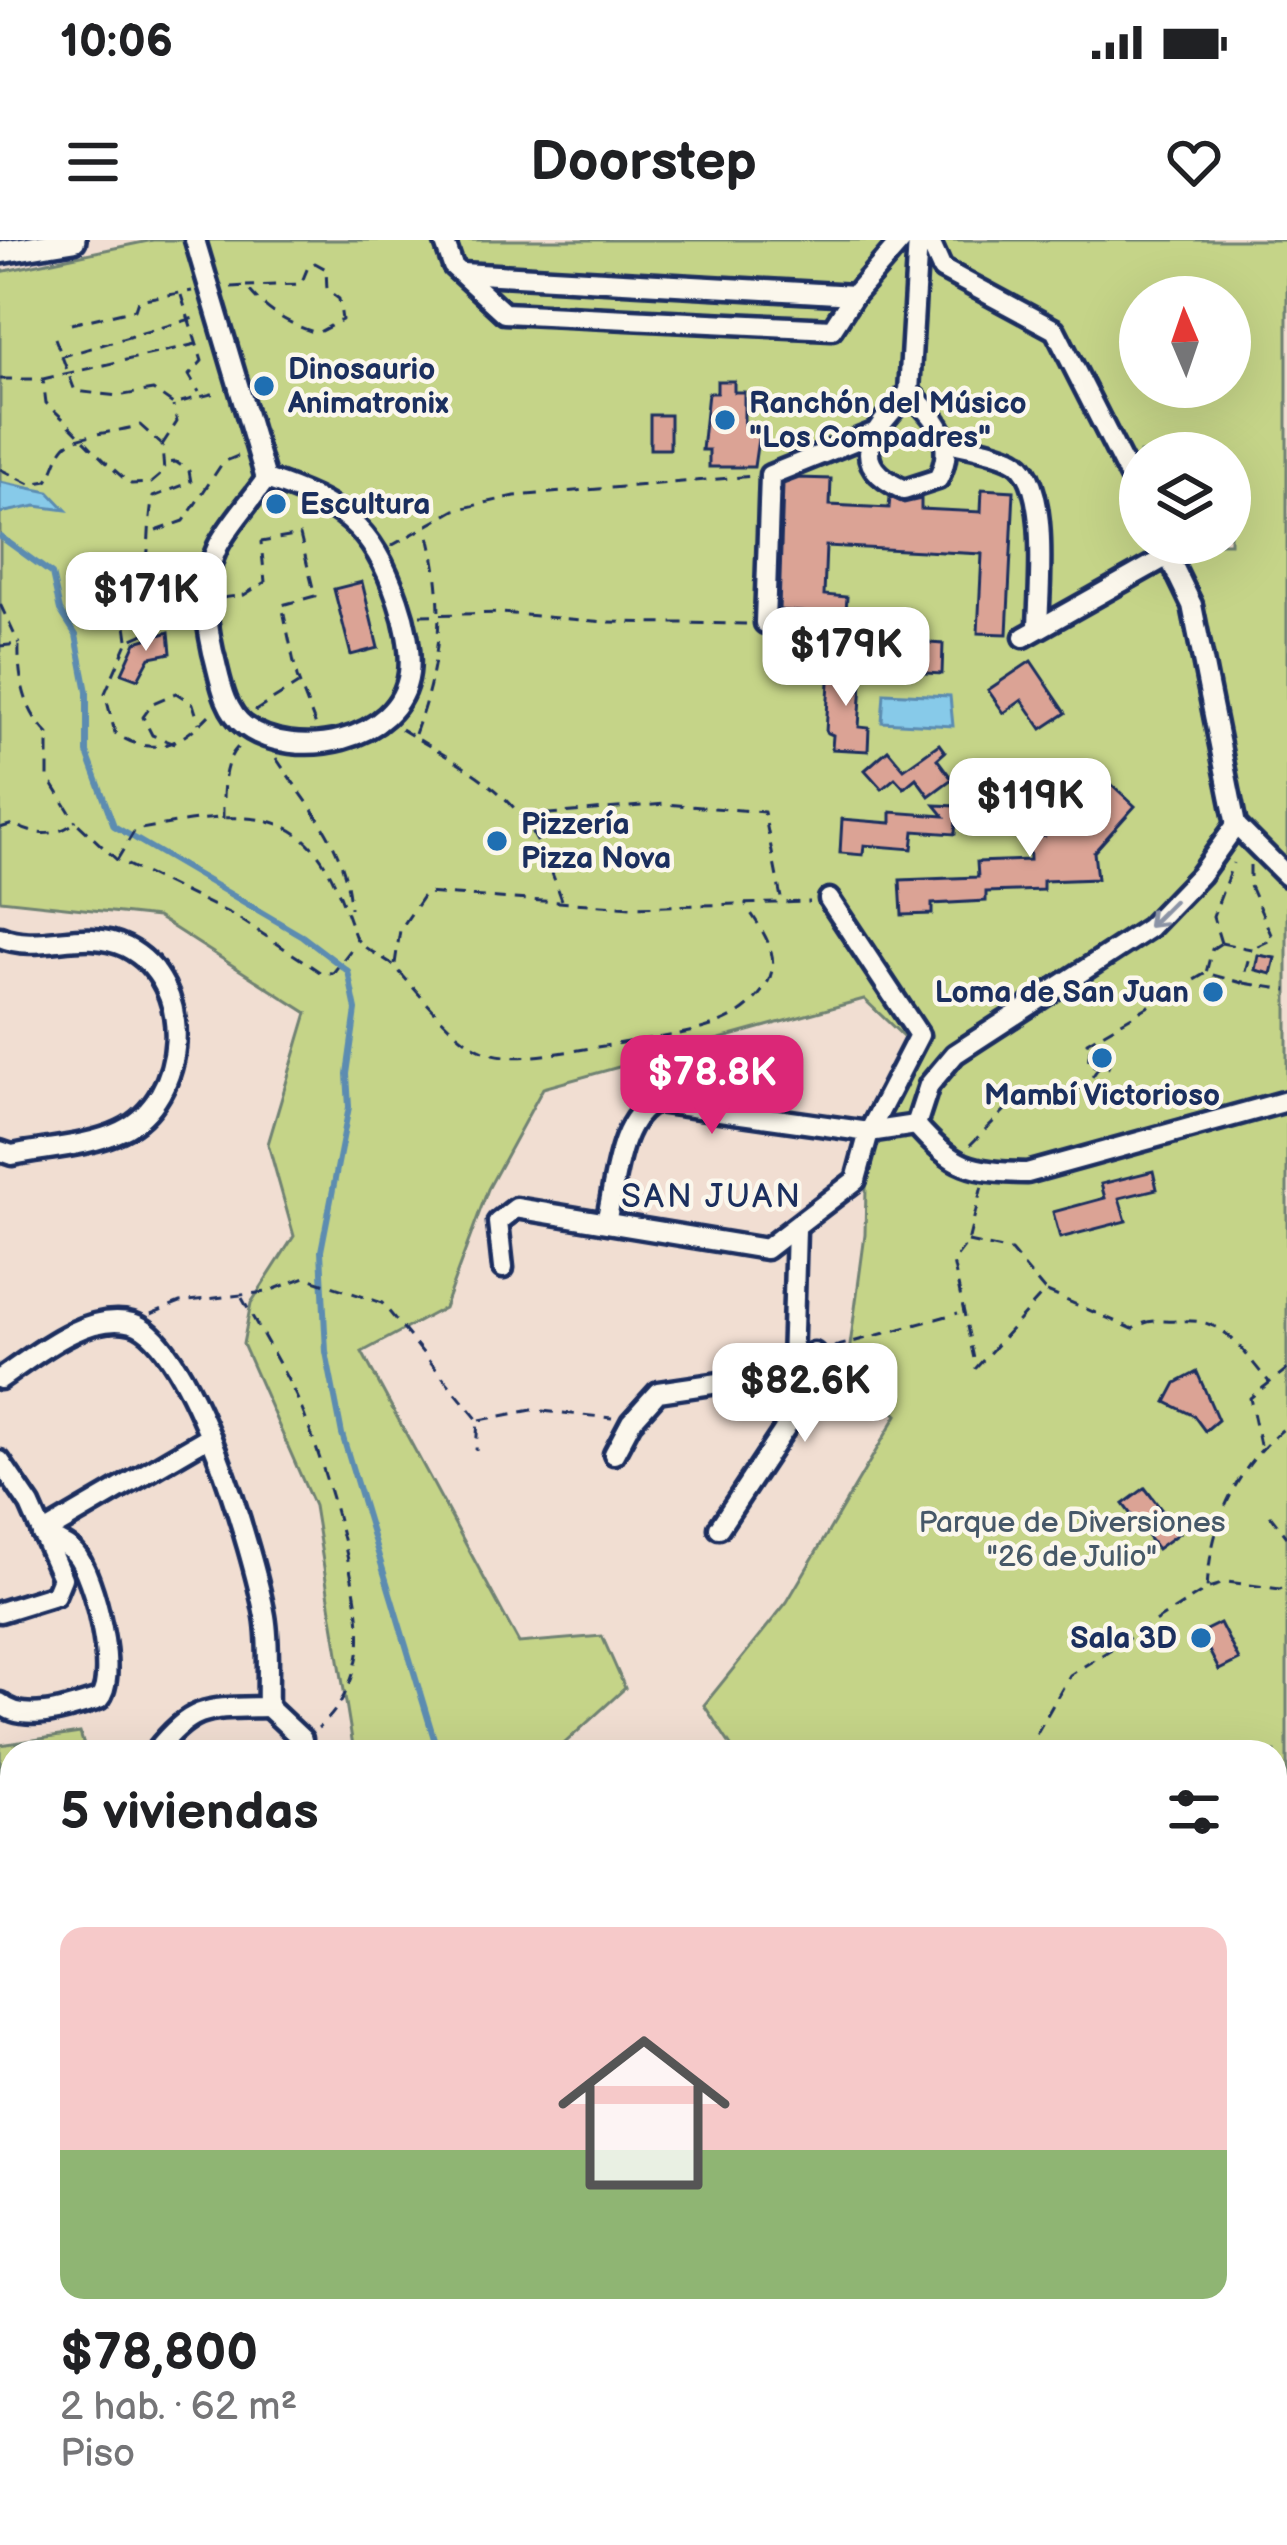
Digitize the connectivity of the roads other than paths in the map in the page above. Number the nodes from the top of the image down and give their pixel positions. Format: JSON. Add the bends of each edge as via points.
{"nodes":[{"id":1,"x":74,"y":240,"type":"edge"},
{"id":2,"x":195,"y":240,"type":"edge"},
{"id":3,"x":444,"y":240,"type":"edge"},
{"id":4,"x":902,"y":240,"type":"edge"},
{"id":5,"x":918,"y":240,"type":"edge"},
{"id":6,"x":929,"y":240,"type":"edge"},
{"id":7,"x":0,"y":252,"type":"edge"},
{"id":8,"x":462,"y":272,"type":"junction"},
{"id":9,"x":854,"y":295,"type":"junction"},
{"id":10,"x":909,"y":392,"type":"junction"},
{"id":11,"x":872,"y":434,"type":"junction"},
{"id":12,"x":947,"y":442,"type":"junction"},
{"id":13,"x":1119,"y":456,"type":"edge"},
{"id":14,"x":266,"y":479,"type":"junction"},
{"id":15,"x":1142,"y":564,"type":"edge"},
{"id":16,"x":1172,"y":564,"type":"edge"},
{"id":17,"x":820,"y":627,"type":"dead end"},
{"id":18,"x":1236,"y":825,"type":"junction"},
{"id":19,"x":1287,"y":876,"type":"edge"},
{"id":20,"x":829,"y":899,"type":"road end"},
{"id":21,"x":0,"y":937,"type":"edge"},
{"id":22,"x":1287,"y":1101,"type":"edge"},
{"id":23,"x":916,"y":1125,"type":"junction"},
{"id":24,"x":869,"y":1132,"type":"junction"},
{"id":25,"x":0,"y":1151,"type":"edge"},
{"id":26,"x":606,"y":1222,"type":"junction"},
{"id":27,"x":796,"y":1228,"type":"junction"},
{"id":28,"x":503,"y":1268,"type":"dead end"},
{"id":29,"x":793,"y":1365,"type":"junction"},
{"id":30,"x":821,"y":1374,"type":"junction"},
{"id":31,"x":0,"y":1379,"type":"edge"},
{"id":32,"x":854,"y":1400,"type":"dead end"},
{"id":33,"x":210,"y":1436,"type":"junction"},
{"id":34,"x":614,"y":1454,"type":"dead end"},
{"id":35,"x":0,"y":1461,"type":"edge"},
{"id":36,"x":719,"y":1528,"type":"dead end"},
{"id":37,"x":42,"y":1534,"type":"junction"},
{"id":38,"x":0,"y":1612,"type":"edge"},
{"id":39,"x":0,"y":1702,"type":"edge"},
{"id":40,"x":268,"y":1707,"type":"junction"},
{"id":41,"x":302,"y":1739,"type":"road end"},
{"id":42,"x":165,"y":1740,"type":"edge"}],
"edges":[{"from":1,"to":7,"type":"main road"},
{"from":2,"to":14,"type":"street"},
{"from":3,"to":8,"type":"street"},
{"from":4,"to":9,"type":"street"},
{"from":5,"to":10,"type":"street"},
{"from":6,"to":13,"type":"street","via":[[942,269],[1055,330]]},
{"from":8,"to":9,"type":"street"},
{"from":8,"to":9,"type":"street","via":[[504,313],[832,328]]},
{"from":10,"to":11,"type":"street"},
{"from":10,"to":12,"type":"street"},
{"from":11,"to":12,"type":"street","via":[[873,471],[904,490],[938,479]]},
{"from":11,"to":17,"type":"street","via":[[770,475],[766,623]]},
{"from":12,"to":15,"type":"street","via":[[1015,459],[1033,478],[1039,530],[1031,632]]},
{"from":14,"to":14,"type":"street","via":[[338,510],[367,532],[405,626],[409,673],[384,718],[350,737],[278,742],[230,707],[206,601],[218,547]]},
{"from":16,"to":18,"type":"street","via":[[1192,605]]},
{"from":18,"to":19,"type":"street"},
{"from":18,"to":23,"type":"street","one_way":true,"via":[[1149,928],[955,1054],[928,1085]]},
{"from":20,"to":24,"type":"street","via":[[920,1035]]},
{"from":21,"to":25,"type":"street","via":[[14,943],[83,936],[134,951],[163,986],[177,1038],[163,1094],[119,1132]]},
{"from":22,"to":23,"type":"street","via":[[1027,1173],[952,1163]]},
{"from":23,"to":24,"type":"street"},
{"from":24,"to":26,"type":"street","via":[[656,1102],[641,1108],[630,1128]]},
{"from":24,"to":27,"type":"street","via":[[856,1180]]},
{"from":26,"to":27,"type":"street","via":[[766,1249]]},
{"from":26,"to":28,"type":"street","via":[[504,1212]]},
{"from":27,"to":29,"type":"street"},
{"from":29,"to":30,"type":"street","via":[[814,1353]]},
{"from":29,"to":34,"type":"street","via":[[658,1392]]},
{"from":30,"to":32,"type":"street"},
{"from":30,"to":36,"type":"street"},
{"from":31,"to":33,"type":"street","via":[[71,1334],[131,1323],[157,1337],[176,1362]]},
{"from":33,"to":37,"type":"street"},
{"from":33,"to":40,"type":"street","via":[[265,1617]]},
{"from":35,"to":37,"type":"street"},
{"from":37,"to":38,"type":"street","via":[[62,1578],[55,1595]]},
{"from":37,"to":39,"type":"street","via":[[72,1549],[84,1569],[108,1686],[99,1699],[30,1714]]},
{"from":40,"to":41,"type":"street"},
{"from":40,"to":42,"type":"street","via":[[205,1708]]}]}
